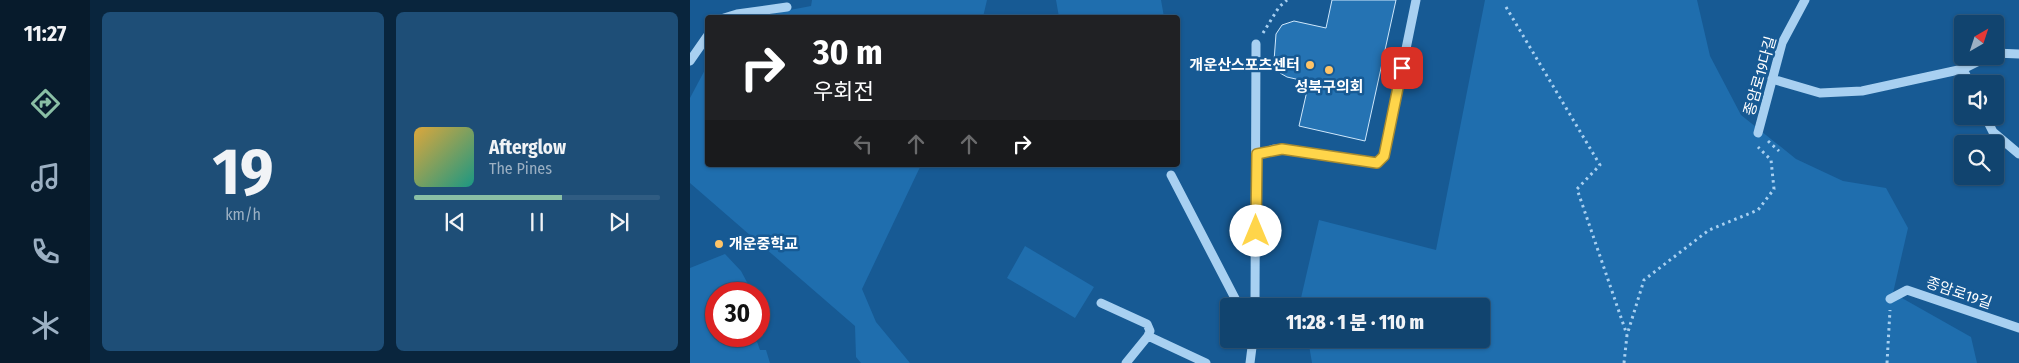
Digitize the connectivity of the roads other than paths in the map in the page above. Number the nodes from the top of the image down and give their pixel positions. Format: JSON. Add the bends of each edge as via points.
{"nodes":[{"id":1,"x":1416,"y":0,"type":"edge"},
{"id":2,"x":1805,"y":0,"type":"edge"},
{"id":3,"x":787,"y":7,"type":"dead end"},
{"id":4,"x":734,"y":15,"type":"edge"},
{"id":5,"x":705,"y":39,"type":"edge"},
{"id":6,"x":1256,"y":44,"type":"road end"},
{"id":7,"x":2004,"y":53,"type":"edge"},
{"id":8,"x":2019,"y":54,"type":"edge"},
{"id":9,"x":690,"y":61,"type":"edge"},
{"id":10,"x":1971,"y":65,"type":"edge"},
{"id":11,"x":1963,"y":69,"type":"junction"},
{"id":12,"x":1966,"y":75,"type":"edge"},
{"id":13,"x":1772,"y":79,"type":"junction"},
{"id":14,"x":1990,"y":125,"type":"edge"},
{"id":15,"x":1758,"y":133,"type":"road end"},
{"id":16,"x":1257,"y":154,"type":"junction"},
{"id":17,"x":2019,"y":154,"type":"edge"},
{"id":18,"x":1171,"y":176,"type":"dead end"},
{"id":19,"x":1235,"y":298,"type":"edge"},
{"id":20,"x":1255,"y":298,"type":"edge"},
{"id":21,"x":1890,"y":299,"type":"road end"},
{"id":22,"x":1101,"y":303,"type":"dead end"},
{"id":23,"x":2019,"y":328,"type":"edge"},
{"id":24,"x":1148,"y":336,"type":"junction"},
{"id":25,"x":1252,"y":348,"type":"edge"},
{"id":26,"x":1126,"y":363,"type":"edge"},
{"id":27,"x":1206,"y":363,"type":"edge"},
{"id":28,"x":1250,"y":363,"type":"edge"}],
"edges":[{"from":1,"to":16,"type":"street","via":[[1384,156],[1380,161],[1374,163],[1282,149]]},
{"from":2,"to":13,"type":"street","name":"종암로19다길","via":[[1782,43]]},
{"from":3,"to":4,"type":"street"},
{"from":5,"to":9,"type":"street"},
{"from":6,"to":16,"type":"street"},
{"from":7,"to":8,"type":"street"},
{"from":10,"to":11,"type":"street"},
{"from":11,"to":12,"type":"street"},
{"from":11,"to":13,"type":"street","via":[[1862,91],[1820,93]]},
{"from":13,"to":15,"type":"street","name":"종암로19다길"},
{"from":14,"to":17,"type":"street","via":[[1993,132]]},
{"from":16,"to":20,"type":"street"},
{"from":18,"to":19,"type":"street"},
{"from":21,"to":23,"type":"street","name":"종암로19길","via":[[1908,290]]},
{"from":22,"to":24,"type":"street","via":[[1146,324],[1150,331]]},
{"from":24,"to":26,"type":"street"},
{"from":24,"to":27,"type":"street"},
{"from":25,"to":28,"type":"street"}]}
